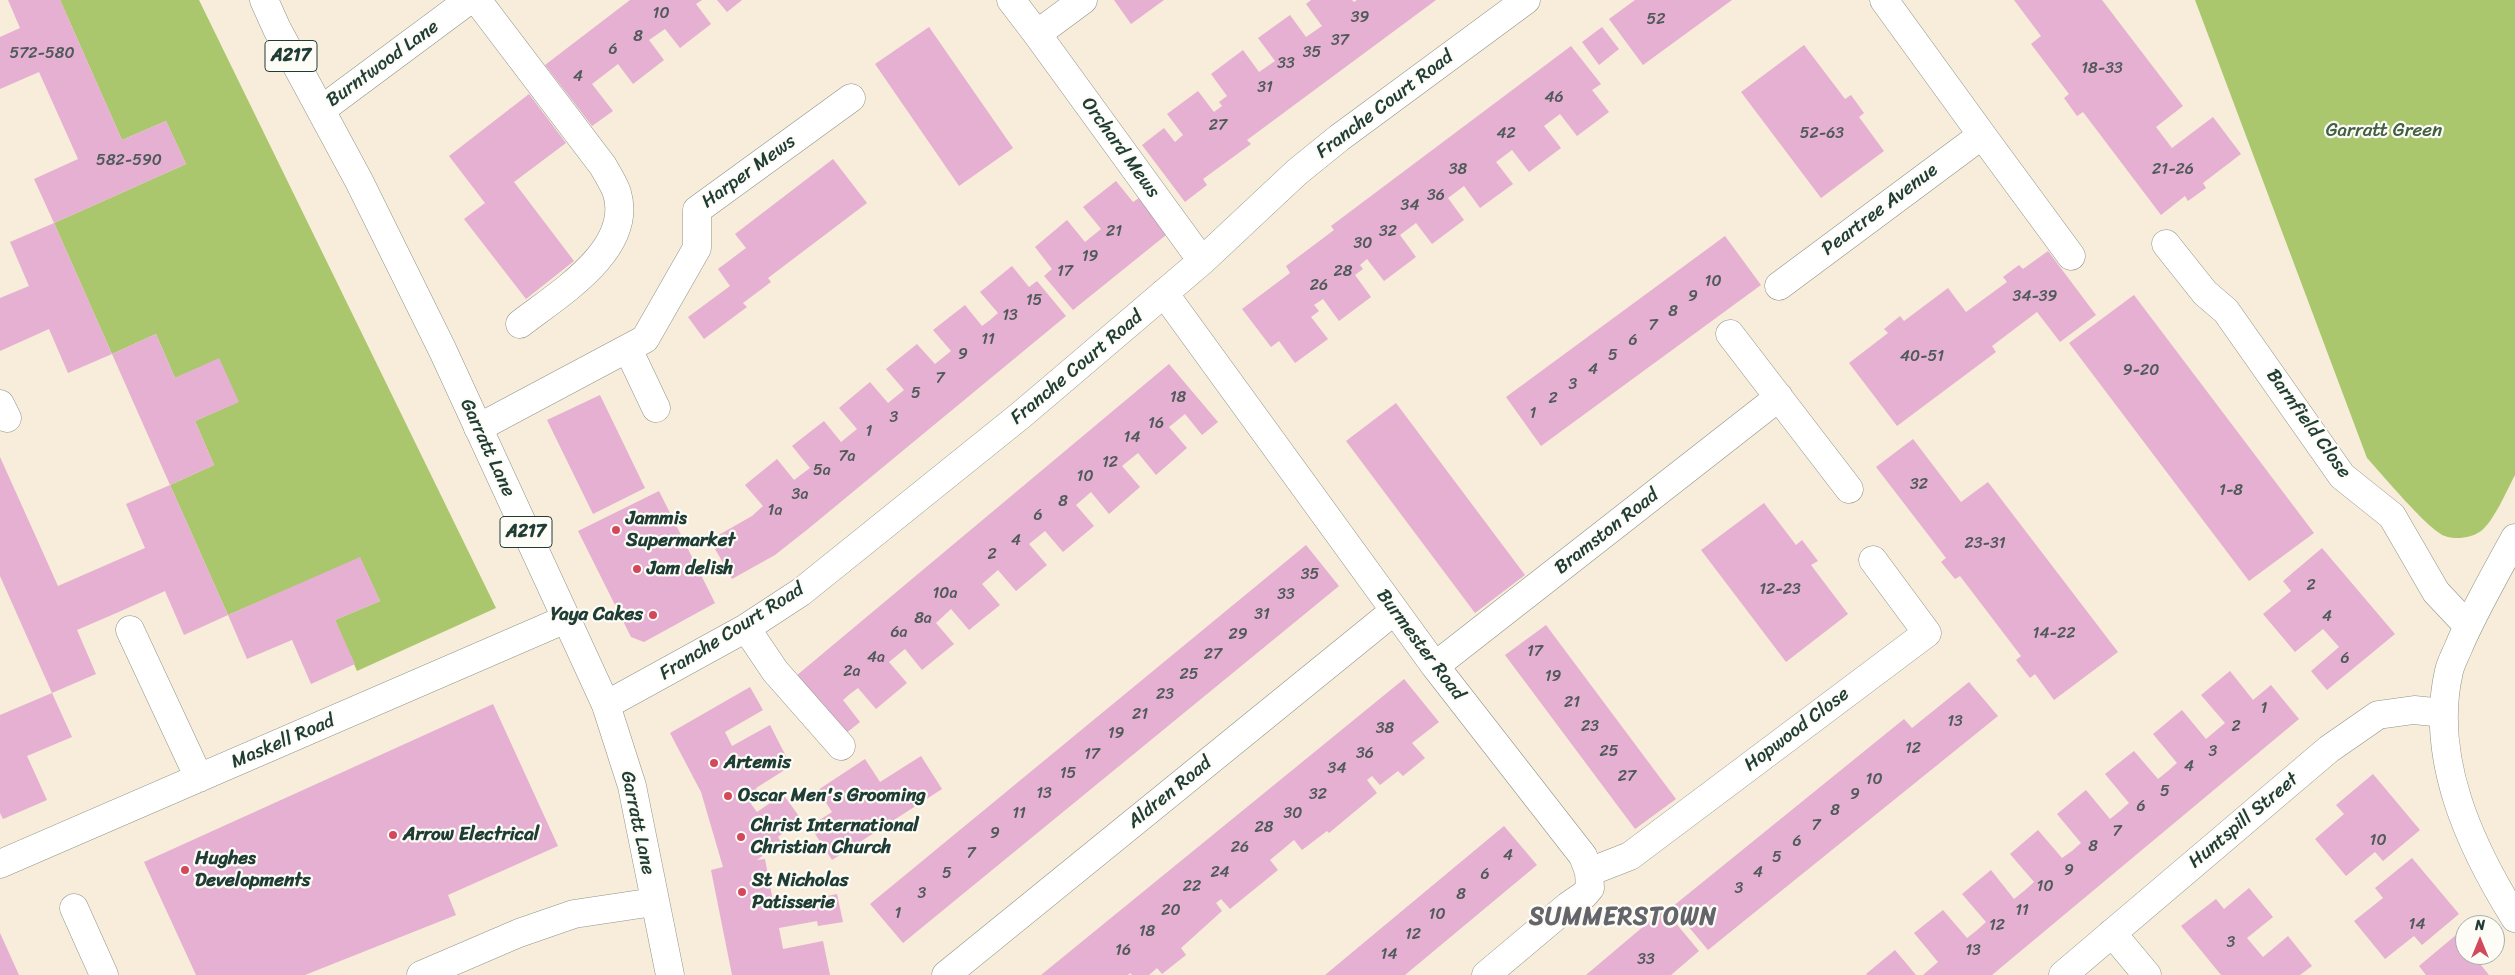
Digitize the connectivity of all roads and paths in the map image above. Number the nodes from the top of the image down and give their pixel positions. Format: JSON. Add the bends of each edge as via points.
{"nodes":[{"id":1,"x":264,"y":0,"type":"edge"},
{"id":2,"x":469,"y":0,"type":"edge"},
{"id":3,"x":477,"y":0,"type":"edge"},
{"id":4,"x":1011,"y":0,"type":"edge"},
{"id":5,"x":1082,"y":0,"type":"edge"},
{"id":6,"x":1526,"y":0,"type":"edge"},
{"id":7,"x":1884,"y":0,"type":"edge"},
{"id":8,"x":1037,"y":34,"type":"junction"},
{"id":9,"x":851,"y":98,"type":"dead end"},
{"id":10,"x":321,"y":110,"type":"junction"},
{"id":11,"x":1982,"y":135,"type":"junction"},
{"id":12,"x":2166,"y":244,"type":"dead end"},
{"id":13,"x":2071,"y":256,"type":"dead end"},
{"id":14,"x":1202,"y":261,"type":"junction"},
{"id":15,"x":1779,"y":286,"type":"dead end"},
{"id":16,"x":1164,"y":293,"type":"junction"},
{"id":17,"x":520,"y":324,"type":"dead end"},
{"id":18,"x":1730,"y":334,"type":"dead end"},
{"id":19,"x":628,"y":349,"type":"junction"},
{"id":20,"x":1779,"y":397,"type":"junction"},
{"id":21,"x":656,"y":408,"type":"dead end"},
{"id":22,"x":478,"y":428,"type":"junction"},
{"id":23,"x":1849,"y":490,"type":"dead end"},
{"id":24,"x":2515,"y":538,"type":"edge"},
{"id":25,"x":1873,"y":560,"type":"dead end"},
{"id":26,"x":1394,"y":610,"type":"junction"},
{"id":27,"x":566,"y":619,"type":"junction"},
{"id":28,"x":2468,"y":626,"type":"junction"},
{"id":29,"x":746,"y":628,"type":"junction"},
{"id":30,"x":130,"y":630,"type":"dead end"},
{"id":31,"x":1435,"y":666,"type":"junction"},
{"id":32,"x":606,"y":705,"type":"junction"},
{"id":33,"x":2444,"y":712,"type":"junction"},
{"id":34,"x":841,"y":746,"type":"dead end"},
{"id":35,"x":199,"y":778,"type":"junction"},
{"id":36,"x":0,"y":864,"type":"edge"},
{"id":37,"x":1589,"y":872,"type":"junction"},
{"id":38,"x":654,"y":902,"type":"junction"},
{"id":39,"x":74,"y":908,"type":"dead end"},
{"id":40,"x":2515,"y":918,"type":"edge"},
{"id":41,"x":2112,"y":933,"type":"junction"},
{"id":42,"x":104,"y":975,"type":"edge"},
{"id":43,"x":422,"y":975,"type":"edge"},
{"id":44,"x":670,"y":975,"type":"edge"},
{"id":45,"x":946,"y":975,"type":"edge"},
{"id":46,"x":1486,"y":975,"type":"edge"},
{"id":47,"x":2064,"y":975,"type":"edge"},
{"id":48,"x":2147,"y":975,"type":"edge"}],
"edges":[{"from":1,"to":10,"type":"street","name":"Garratt Lane","number":"A217"},
{"from":2,"to":10,"type":"street","name":"Burntwood Lane"},
{"from":3,"to":17,"type":"street","via":[[603,166],[617,194],[620,216],[606,250],[593,267]]},
{"from":4,"to":8,"type":"street","name":"Orchard Mews"},
{"from":5,"to":8,"type":"street"},
{"from":6,"to":14,"type":"street","name":"Franche Court Road","via":[[1339,138],[1297,172]]},
{"from":7,"to":11,"type":"street"},
{"from":8,"to":14,"type":"street","name":"Orchard Mews"},
{"from":9,"to":19,"type":"street","name":"Harper Mews","via":[[698,210],[697,248],[645,339]]},
{"from":10,"to":22,"type":"street","name":"Garratt Lane","number":"A217"},
{"from":11,"to":13,"type":"street"},
{"from":11,"to":15,"type":"street","name":"Peartree Avenue"},
{"from":12,"to":28,"type":"street","name":"Barnfield Close","via":[[2205,293],[2226,311],[2342,476],[2392,516],[2436,592]]},
{"from":14,"to":16,"type":"street","name":"Franche Court Road"},
{"from":16,"to":26,"type":"street","name":"Burmester Road"},
{"from":16,"to":29,"type":"street","name":"Franche Court Road","via":[[1021,415],[801,592]]},
{"from":18,"to":20,"type":"street"},
{"from":19,"to":21,"type":"street"},
{"from":19,"to":22,"type":"street","name":"Harper Mews"},
{"from":20,"to":23,"type":"street"},
{"from":20,"to":31,"type":"street","name":"Bramston Road"},
{"from":22,"to":27,"type":"street","name":"Garratt Lane","number":"A217"},
{"from":24,"to":28,"type":"street"},
{"from":25,"to":37,"type":"street","name":"Hopwood Close","via":[[1927,633],[1630,856]]},
{"from":26,"to":31,"type":"street","name":"Burmester Road"},
{"from":26,"to":45,"type":"street","name":"Aldren Road"},
{"from":27,"to":32,"type":"street","name":"Garratt Lane","number":"A217"},
{"from":27,"to":35,"type":"street","name":"Maskell Road"},
{"from":28,"to":33,"type":"street","via":[[2450,670]]},
{"from":29,"to":32,"type":"street","name":"Franche Court Road"},
{"from":29,"to":34,"type":"street","via":[[775,671]]},
{"from":30,"to":35,"type":"street"},
{"from":31,"to":37,"type":"street","name":"Burmester Road","via":[[1584,856]]},
{"from":32,"to":38,"type":"street","name":"Garratt Lane","number":"A217","via":[[632,786]]},
{"from":33,"to":40,"type":"street","via":[[2448,761],[2458,807],[2496,888]]},
{"from":33,"to":41,"type":"street","name":"Huntspill Street","via":[[2414,710],[2378,715],[2329,749]]},
{"from":35,"to":36,"type":"street","name":"Maskell Road"},
{"from":37,"to":46,"type":"street","via":[[1590,888],[1584,895]]},
{"from":38,"to":43,"type":"street","via":[[574,914],[519,933]]},
{"from":38,"to":44,"type":"street","name":"Garratt Lane","number":"A217"},
{"from":39,"to":42,"type":"street"},
{"from":41,"to":47,"type":"street","name":"Huntspill Street"},
{"from":41,"to":48,"type":"street"}]}
